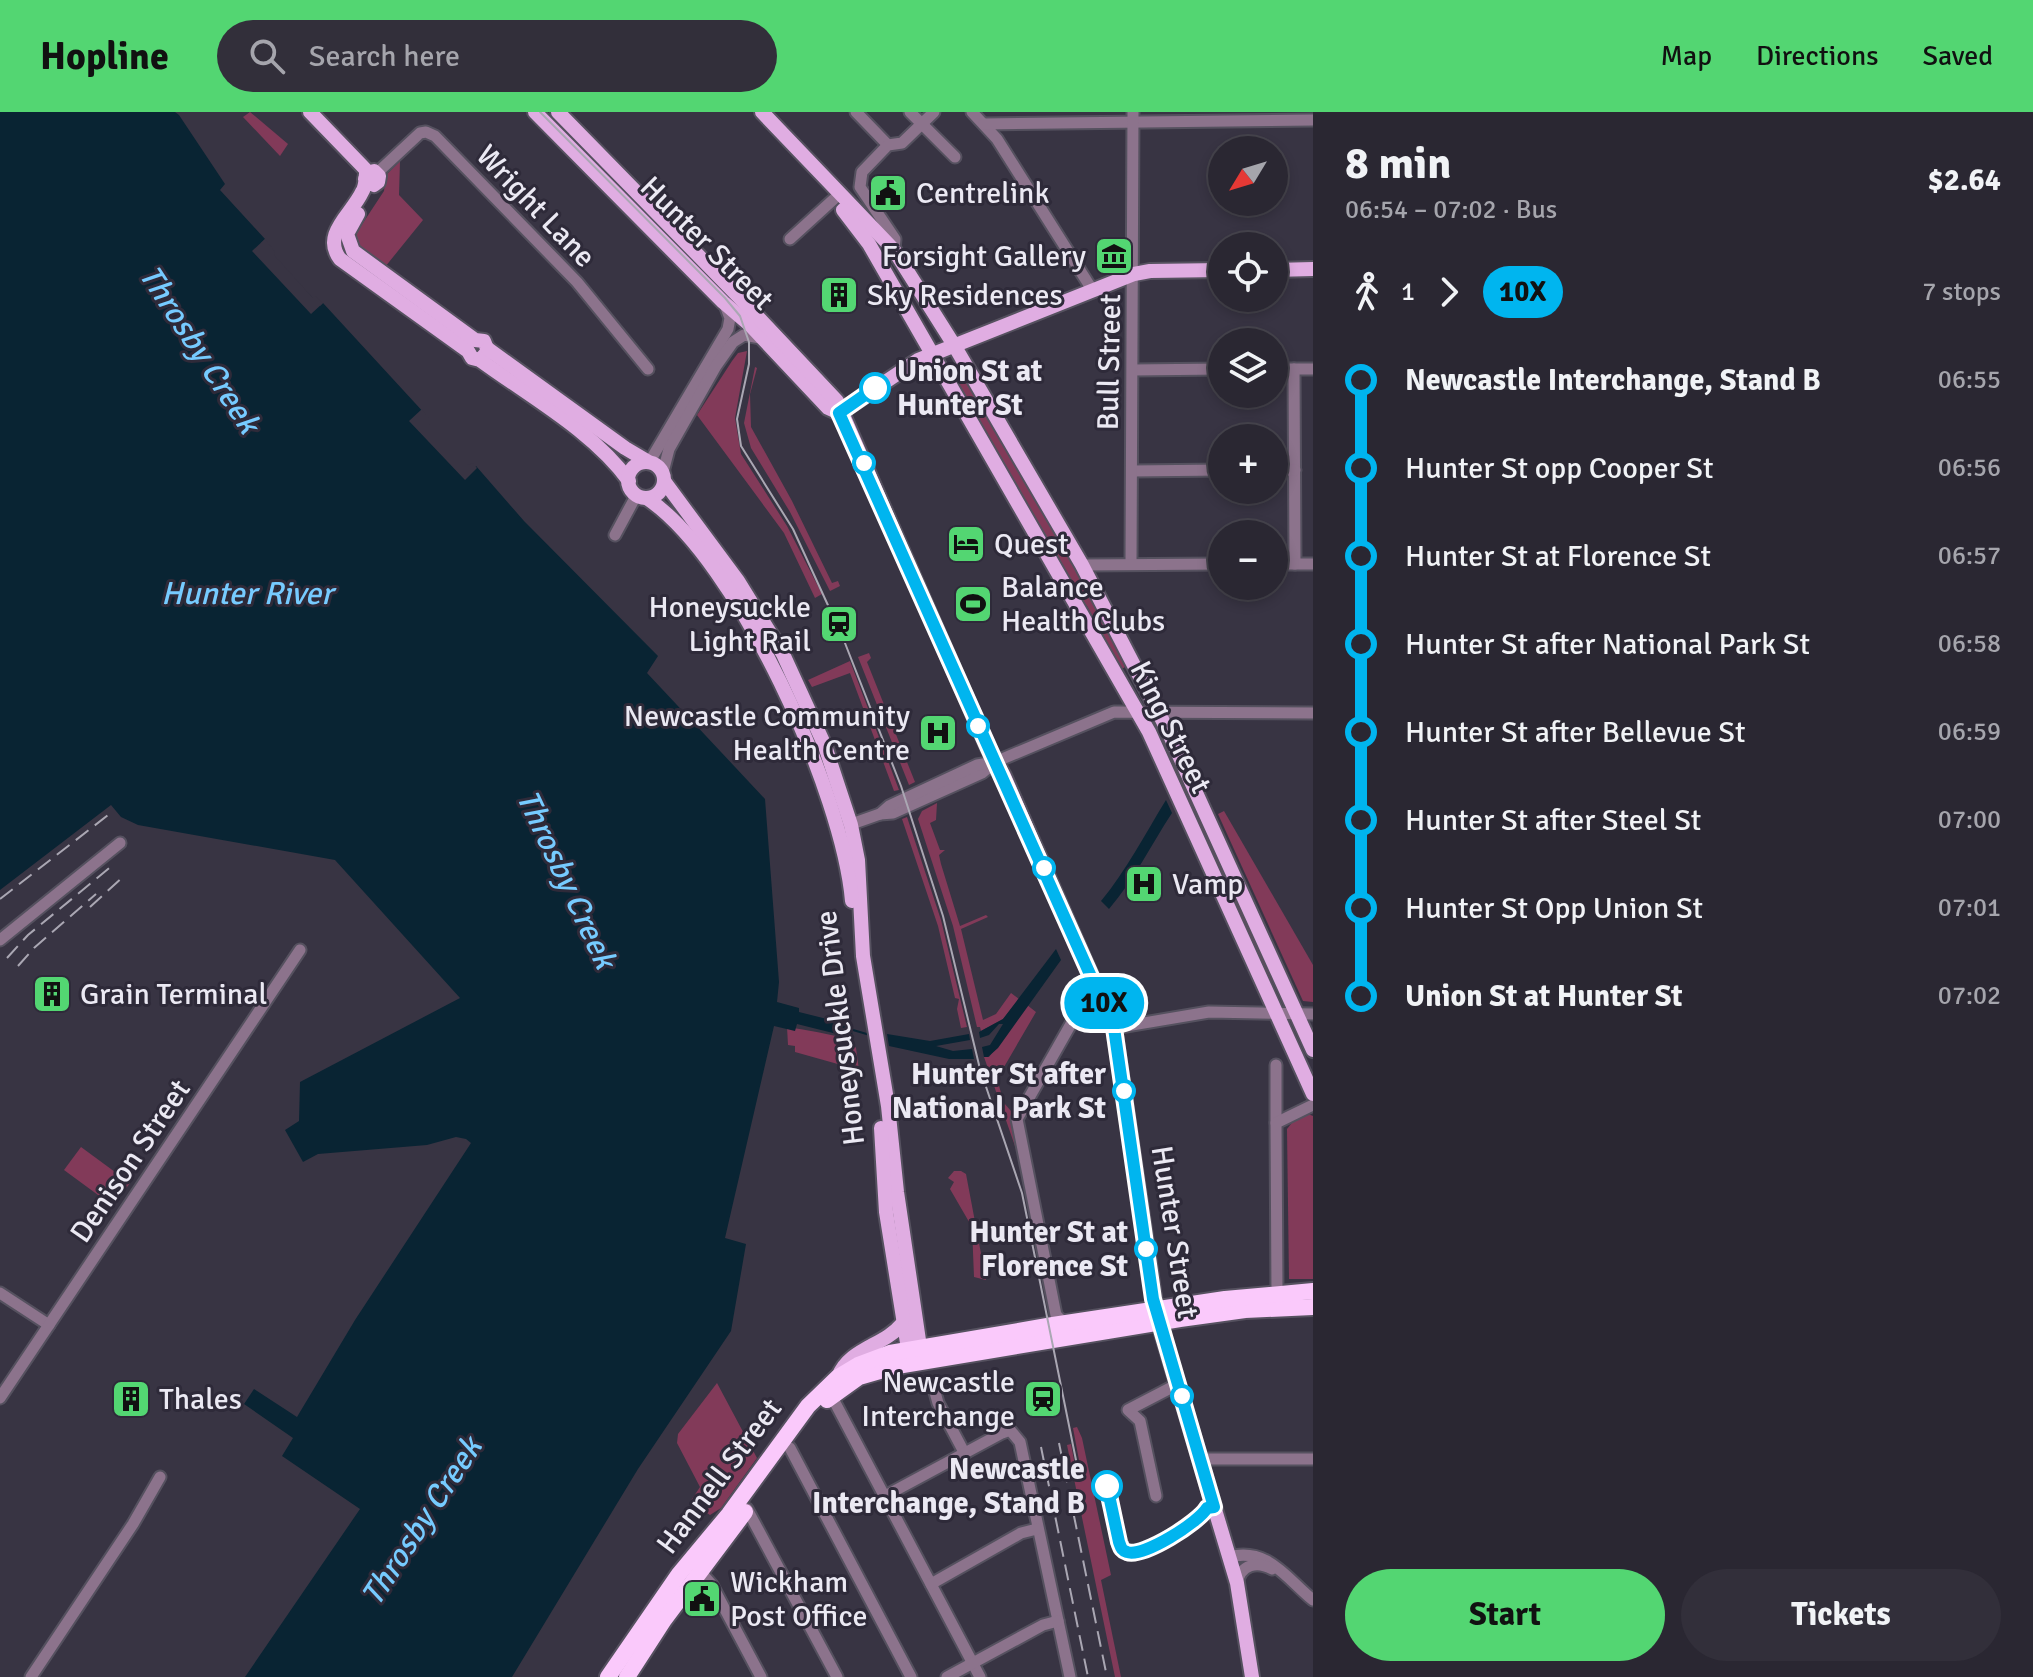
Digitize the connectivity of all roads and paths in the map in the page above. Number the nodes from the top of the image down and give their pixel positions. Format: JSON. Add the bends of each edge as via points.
{"nodes":[{"id":1,"x":310,"y":112,"type":"edge"},
{"id":2,"x":762,"y":112,"type":"edge"},
{"id":3,"x":856,"y":112,"type":"edge"},
{"id":4,"x":910,"y":112,"type":"edge"},
{"id":5,"x":934,"y":112,"type":"edge"},
{"id":6,"x":972,"y":112,"type":"edge"},
{"id":7,"x":560,"y":113,"type":"edge"},
{"id":8,"x":539,"y":116,"type":"edge"},
{"id":9,"x":1133,"y":116,"type":"edge"},
{"id":10,"x":1313,"y":120,"type":"edge"},
{"id":11,"x":922,"y":124,"type":"junction"},
{"id":12,"x":984,"y":124,"type":"junction"},
{"id":13,"x":888,"y":145,"type":"junction"},
{"id":14,"x":802,"y":155,"type":"junction"},
{"id":15,"x":955,"y":157,"type":"dead end"},
{"id":16,"x":372,"y":176,"type":"junction"},
{"id":17,"x":834,"y":199,"type":"junction"},
{"id":18,"x":790,"y":239,"type":"dead end"},
{"id":19,"x":894,"y":250,"type":"junction"},
{"id":20,"x":1313,"y":269,"type":"edge"},
{"id":21,"x":1208,"y":270,"type":"edge"},
{"id":22,"x":1288,"y":270,"type":"edge"},
{"id":23,"x":1134,"y":274,"type":"junction"},
{"id":24,"x":1093,"y":291,"type":"junction"},
{"id":25,"x":723,"y":302,"type":"junction"},
{"id":26,"x":769,"y":344,"type":"junction"},
{"id":27,"x":954,"y":345,"type":"junction"},
{"id":28,"x":478,"y":350,"type":"junction"},
{"id":29,"x":930,"y":355,"type":"junction"},
{"id":30,"x":648,"y":369,"type":"dead end"},
{"id":31,"x":1208,"y":369,"type":"edge"},
{"id":32,"x":1288,"y":369,"type":"edge"},
{"id":33,"x":1294,"y":369,"type":"junction"},
{"id":34,"x":1313,"y":369,"type":"edge"},
{"id":35,"x":1133,"y":370,"type":"junction"},
{"id":36,"x":839,"y":413,"type":"junction"},
{"id":37,"x":648,"y":461,"type":"junction"},
{"id":38,"x":1208,"y":470,"type":"edge"},
{"id":39,"x":1288,"y":470,"type":"edge"},
{"id":40,"x":1295,"y":470,"type":"junction"},
{"id":41,"x":1132,"y":471,"type":"junction"},
{"id":42,"x":664,"y":476,"type":"junction"},
{"id":43,"x":629,"y":481,"type":"junction"},
{"id":44,"x":642,"y":497,"type":"junction"},
{"id":45,"x":615,"y":535,"type":"dead end"},
{"id":46,"x":1131,"y":563,"type":"junction"},
{"id":47,"x":1208,"y":564,"type":"edge"},
{"id":48,"x":1288,"y":564,"type":"edge"},
{"id":49,"x":1295,"y":564,"type":"junction"},
{"id":50,"x":1313,"y":564,"type":"edge"},
{"id":51,"x":1082,"y":565,"type":"junction"},
{"id":52,"x":1137,"y":711,"type":"junction"},
{"id":53,"x":1157,"y":711,"type":"junction"},
{"id":54,"x":1313,"y":713,"type":"edge"},
{"id":55,"x":995,"y":762,"type":"junction"},
{"id":56,"x":844,"y":827,"type":"junction"},
{"id":57,"x":120,"y":843,"type":"dead end"},
{"id":58,"x":0,"y":940,"type":"edge"},
{"id":59,"x":300,"y":950,"type":"dead end"},
{"id":60,"x":1100,"y":994,"type":"junction"},
{"id":61,"x":1276,"y":1013,"type":"junction"},
{"id":62,"x":1296,"y":1013,"type":"junction"},
{"id":63,"x":1313,"y":1014,"type":"edge"},
{"id":64,"x":1114,"y":1028,"type":"junction"},
{"id":65,"x":872,"y":1045,"type":"junction"},
{"id":66,"x":1313,"y":1050,"type":"edge"},
{"id":67,"x":1276,"y":1065,"type":"dead end"},
{"id":68,"x":1313,"y":1094,"type":"edge"},
{"id":69,"x":1313,"y":1105,"type":"edge"},
{"id":70,"x":1276,"y":1123,"type":"junction"},
{"id":71,"x":1313,"y":1291,"type":"edge"},
{"id":72,"x":0,"y":1293,"type":"edge"},
{"id":73,"x":1277,"y":1293,"type":"junction"},
{"id":74,"x":1313,"y":1307,"type":"edge"},
{"id":75,"x":1157,"y":1317,"type":"junction"},
{"id":76,"x":1064,"y":1323,"type":"junction"},
{"id":77,"x":902,"y":1324,"type":"junction"},
{"id":78,"x":49,"y":1325,"type":"junction"},
{"id":79,"x":915,"y":1356,"type":"junction"},
{"id":80,"x":838,"y":1377,"type":"junction"},
{"id":81,"x":1178,"y":1384,"type":"junction"},
{"id":82,"x":933,"y":1385,"type":"dead end"},
{"id":83,"x":831,"y":1395,"type":"junction"},
{"id":84,"x":0,"y":1398,"type":"edge"},
{"id":85,"x":790,"y":1448,"type":"junction"},
{"id":86,"x":965,"y":1454,"type":"junction"},
{"id":87,"x":1200,"y":1459,"type":"junction"},
{"id":88,"x":1313,"y":1459,"type":"edge"},
{"id":89,"x":160,"y":1477,"type":"dead end"},
{"id":90,"x":885,"y":1496,"type":"junction"},
{"id":91,"x":1156,"y":1496,"type":"dead end"},
{"id":92,"x":747,"y":1509,"type":"junction"},
{"id":93,"x":1037,"y":1529,"type":"junction"},
{"id":94,"x":1229,"y":1557,"type":"junction"},
{"id":95,"x":694,"y":1566,"type":"junction"},
{"id":96,"x":1286,"y":1578,"type":"junction"},
{"id":97,"x":1237,"y":1583,"type":"junction"},
{"id":98,"x":931,"y":1584,"type":"junction"},
{"id":99,"x":1313,"y":1600,"type":"edge"},
{"id":100,"x":1058,"y":1621,"type":"junction"},
{"id":101,"x":973,"y":1663,"type":"junction"},
{"id":102,"x":633,"y":1674,"type":"edge"},
{"id":103,"x":31,"y":1677,"type":"edge"},
{"id":104,"x":608,"y":1677,"type":"edge"},
{"id":105,"x":761,"y":1677,"type":"edge"},
{"id":106,"x":837,"y":1677,"type":"edge"},
{"id":107,"x":911,"y":1677,"type":"edge"},
{"id":108,"x":947,"y":1677,"type":"edge"},
{"id":109,"x":980,"y":1677,"type":"edge"},
{"id":110,"x":1070,"y":1677,"type":"edge"},
{"id":111,"x":1252,"y":1677,"type":"edge"}],
"edges":[{"from":1,"to":16,"type":"main road"},
{"from":2,"to":14,"type":"main road","name":"King Street"},
{"from":3,"to":13,"type":"street"},
{"from":4,"to":11,"type":"street"},
{"from":5,"to":11,"type":"street"},
{"from":6,"to":12,"type":"street"},
{"from":7,"to":8,"type":"street"},
{"from":7,"to":36,"type":"main road","name":"Hunter Street","via":[[827,389]]},
{"from":8,"to":25,"type":"main road","name":"Hunter Street"},
{"from":9,"to":10,"type":"street"},
{"from":9,"to":12,"type":"street"},
{"from":9,"to":23,"type":"street","name":"Bull Street"},
{"from":11,"to":13,"type":"street","via":[[902,143]]},
{"from":11,"to":15,"type":"street"},
{"from":12,"to":24,"type":"street"},
{"from":13,"to":19,"type":"street","via":[[862,172],[860,187],[895,239]]},
{"from":14,"to":17,"type":"main road","name":"King Street"},
{"from":14,"to":19,"type":"main road","name":"King Street"},
{"from":16,"to":28,"type":"main road","via":[[349,228],[349,245]]},
{"from":16,"to":30,"type":"street","name":"Wright Lane","via":[[418,135],[428,132],[437,138],[549,251]]},
{"from":17,"to":18,"type":"street"},
{"from":17,"to":29,"type":"main road","name":"King Street","via":[[869,244]]},
{"from":19,"to":27,"type":"main road","name":"King Street"},
{"from":20,"to":22,"type":"main road"},
{"from":21,"to":23,"type":"main road"},
{"from":23,"to":24,"type":"main road"},
{"from":23,"to":35,"type":"street","name":"Bull Street"},
{"from":24,"to":27,"type":"main road"},
{"from":25,"to":26,"type":"main road","name":"Hunter Street"},
{"from":25,"to":37,"type":"street","via":[[729,328]]},
{"from":26,"to":36,"type":"main road","name":"Hunter Street","via":[[828,408]]},
{"from":26,"to":42,"type":"street","via":[[745,335],[728,347],[669,449]]},
{"from":27,"to":29,"type":"main road"},
{"from":27,"to":51,"type":"main road","name":"King Street"},
{"from":28,"to":37,"type":"main road"},
{"from":28,"to":43,"type":"main road","via":[[601,449]]},
{"from":29,"to":36,"type":"main road"},
{"from":29,"to":52,"type":"main road","name":"King Street"},
{"from":31,"to":35,"type":"street"},
{"from":32,"to":33,"type":"street"},
{"from":33,"to":34,"type":"street"},
{"from":33,"to":40,"type":"street"},
{"from":35,"to":41,"type":"street","name":"Bull Street"},
{"from":36,"to":55,"type":"main road","name":"Hunter Street"},
{"from":37,"to":42,"type":"main road"},
{"from":37,"to":43,"type":"main road","via":[[633,470]]},
{"from":38,"to":41,"type":"street"},
{"from":39,"to":40,"type":"street"},
{"from":40,"to":49,"type":"street"},
{"from":41,"to":46,"type":"street","name":"Bull Street"},
{"from":42,"to":44,"type":"main road","via":[[657,493]]},
{"from":42,"to":56,"type":"main road","name":"Honeysuckle Drive","via":[[783,654],[825,746]]},
{"from":43,"to":44,"type":"main road"},
{"from":44,"to":45,"type":"street"},
{"from":44,"to":56,"type":"main road","name":"Honeysuckle Drive","via":[[669,515],[694,545],[752,631]]},
{"from":46,"to":47,"type":"street"},
{"from":46,"to":51,"type":"street"},
{"from":48,"to":49,"type":"street"},
{"from":49,"to":50,"type":"street"},
{"from":51,"to":53,"type":"main road","name":"King Street"},
{"from":52,"to":53,"type":"street"},
{"from":52,"to":55,"type":"street","via":[[1114,712]]},
{"from":52,"to":61,"type":"main road","name":"King Street"},
{"from":53,"to":54,"type":"street"},
{"from":53,"to":62,"type":"main road","name":"King Street"},
{"from":55,"to":56,"type":"street","via":[[900,810]]},
{"from":55,"to":60,"type":"main road","name":"Hunter Street"},
{"from":56,"to":65,"type":"main road","name":"Honeysuckle Drive","via":[[858,860]]},
{"from":57,"to":58,"type":"street"},
{"from":59,"to":78,"type":"street","name":"Denison Street"},
{"from":60,"to":64,"type":"main road","name":"Hunter Street"},
{"from":60,"to":76,"type":"street","via":[[1084,1001],[1017,1119],[1056,1315]]},
{"from":61,"to":62,"type":"street"},
{"from":61,"to":64,"type":"street","via":[[1209,1012]]},
{"from":61,"to":68,"type":"main road","name":"King Street"},
{"from":62,"to":63,"type":"street"},
{"from":62,"to":66,"type":"main road","name":"King Street"},
{"from":64,"to":75,"type":"main road","name":"Hunter Street"},
{"from":65,"to":77,"type":"main road","name":"Honeysuckle Drive"},
{"from":65,"to":79,"type":"main road","name":"Honeysuckle Drive","via":[[888,1106]]},
{"from":67,"to":70,"type":"street"},
{"from":69,"to":70,"type":"street"},
{"from":70,"to":73,"type":"street"},
{"from":71,"to":73,"type":"highway"},
{"from":72,"to":78,"type":"street"},
{"from":73,"to":75,"type":"highway"},
{"from":74,"to":75,"type":"highway"},
{"from":75,"to":76,"type":"highway"},
{"from":75,"to":79,"type":"highway"},
{"from":75,"to":81,"type":"main road","name":"Hunter Street"},
{"from":76,"to":79,"type":"highway"},
{"from":77,"to":79,"type":"main road","name":"Honeysuckle Drive"},
{"from":77,"to":80,"type":"main road","via":[[850,1358]]},
{"from":78,"to":84,"type":"street","name":"Denison Street"},
{"from":79,"to":80,"type":"highway","name":"Hannell Street","via":[[872,1358]]},
{"from":79,"to":83,"type":"highway","name":"Hannell Street","via":[[859,1377]]},
{"from":80,"to":95,"type":"highway","name":"Hannell Street","via":[[808,1406]]},
{"from":81,"to":87,"type":"main road","name":"Hunter Street"},
{"from":81,"to":91,"type":"street","via":[[1128,1410],[1140,1421]]},
{"from":82,"to":86,"type":"street"},
{"from":83,"to":85,"type":"highway","name":"Hannell Street"},
{"from":83,"to":90,"type":"street"},
{"from":85,"to":92,"type":"highway","name":"Hannell Street"},
{"from":85,"to":107,"type":"street"},
{"from":86,"to":90,"type":"street"},
{"from":86,"to":93,"type":"street","via":[[1010,1430],[1020,1442]]},
{"from":87,"to":88,"type":"street"},
{"from":87,"to":94,"type":"main road","name":"Hunter Street"},
{"from":89,"to":103,"type":"street"},
{"from":90,"to":98,"type":"street"},
{"from":92,"to":95,"type":"highway","name":"Hannell Street"},
{"from":92,"to":106,"type":"street"},
{"from":93,"to":98,"type":"street"},
{"from":93,"to":100,"type":"street"},
{"from":94,"to":96,"type":"street","via":[[1262,1557]]},
{"from":94,"to":97,"type":"main road","name":"Hunter Street"},
{"from":95,"to":102,"type":"highway","name":"Hannell Street"},
{"from":95,"to":104,"type":"highway","name":"Hannell Street"},
{"from":95,"to":105,"type":"street","via":[[712,1585]]},
{"from":96,"to":97,"type":"street","via":[[1259,1564],[1243,1570]]},
{"from":96,"to":99,"type":"street"},
{"from":97,"to":111,"type":"main road","name":"Hunter Street"},
{"from":98,"to":101,"type":"street"},
{"from":100,"to":101,"type":"street"},
{"from":100,"to":110,"type":"street"},
{"from":101,"to":108,"type":"street"},
{"from":101,"to":109,"type":"street"}]}
